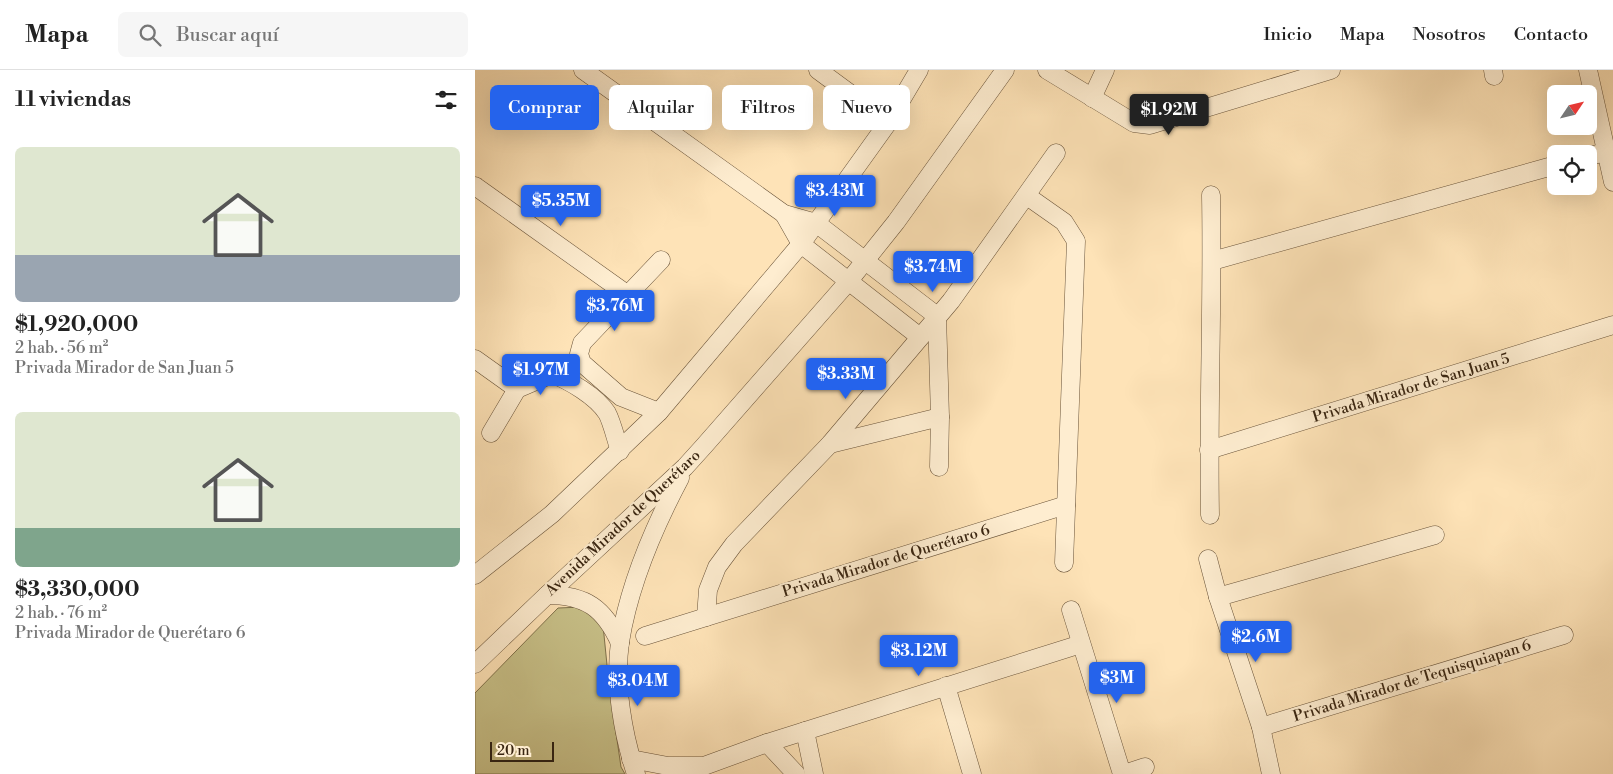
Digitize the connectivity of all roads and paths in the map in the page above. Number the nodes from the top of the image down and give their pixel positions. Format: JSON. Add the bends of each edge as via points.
{"nodes":[{"id":1,"x":583,"y":70,"type":"edge"},
{"id":2,"x":818,"y":70,"type":"edge"},
{"id":3,"x":919,"y":70,"type":"edge"},
{"id":4,"x":1005,"y":70,"type":"edge"},
{"id":5,"x":1047,"y":70,"type":"edge"},
{"id":6,"x":1105,"y":70,"type":"edge"},
{"id":7,"x":1331,"y":70,"type":"edge"},
{"id":8,"x":1589,"y":70,"type":"edge"},
{"id":9,"x":838,"y":85,"type":"edge"},
{"id":10,"x":910,"y":85,"type":"edge"},
{"id":11,"x":1092,"y":98,"type":"junction"},
{"id":12,"x":883,"y":130,"type":"edge"},
{"id":13,"x":1606,"y":152,"type":"junction"},
{"id":14,"x":1056,"y":153,"type":"dead end"},
{"id":15,"x":1597,"y":154,"type":"edge"},
{"id":16,"x":1547,"y":168,"type":"edge"},
{"id":17,"x":1613,"y":182,"type":"edge"},
{"id":18,"x":475,"y":186,"type":"edge"},
{"id":19,"x":1211,"y":195,"type":"dead end"},
{"id":20,"x":1027,"y":196,"type":"junction"},
{"id":21,"x":784,"y":214,"type":"junction"},
{"id":22,"x":816,"y":223,"type":"junction"},
{"id":23,"x":801,"y":244,"type":"junction"},
{"id":24,"x":661,"y":260,"type":"dead end"},
{"id":25,"x":865,"y":260,"type":"junction"},
{"id":26,"x":1213,"y":261,"type":"junction"},
{"id":27,"x":848,"y":282,"type":"junction"},
{"id":28,"x":627,"y":295,"type":"junction"},
{"id":29,"x":937,"y":316,"type":"junction"},
{"id":30,"x":1613,"y":325,"type":"edge"},
{"id":31,"x":920,"y":337,"type":"junction"},
{"id":32,"x":475,"y":359,"type":"edge"},
{"id":33,"x":517,"y":389,"type":"junction"},
{"id":34,"x":621,"y":397,"type":"junction"},
{"id":35,"x":659,"y":412,"type":"junction"},
{"id":36,"x":607,"y":413,"type":"junction"},
{"id":37,"x":940,"y":417,"type":"junction"},
{"id":38,"x":491,"y":433,"type":"dead end"},
{"id":39,"x":830,"y":444,"type":"junction"},
{"id":40,"x":1209,"y":450,"type":"junction"},
{"id":41,"x":620,"y":451,"type":"junction"},
{"id":42,"x":685,"y":467,"type":"junction"},
{"id":43,"x":939,"y":467,"type":"dead end"},
{"id":44,"x":1066,"y":505,"type":"junction"},
{"id":45,"x":1210,"y":515,"type":"dead end"},
{"id":46,"x":1435,"y":535,"type":"dead end"},
{"id":47,"x":1209,"y":559,"type":"dead end"},
{"id":48,"x":1065,"y":563,"type":"dead end"},
{"id":49,"x":475,"y":575,"type":"edge"},
{"id":50,"x":547,"y":595,"type":"junction"},
{"id":51,"x":1217,"y":597,"type":"junction"},
{"id":52,"x":1071,"y":610,"type":"dead end"},
{"id":53,"x":706,"y":617,"type":"junction"},
{"id":54,"x":1564,"y":635,"type":"dead end"},
{"id":55,"x":645,"y":636,"type":"dead end"},
{"id":56,"x":620,"y":643,"type":"junction"},
{"id":57,"x":1081,"y":644,"type":"junction"},
{"id":58,"x":475,"y":664,"type":"edge"},
{"id":59,"x":946,"y":686,"type":"junction"},
{"id":60,"x":1261,"y":727,"type":"junction"},
{"id":61,"x":805,"y":731,"type":"junction"},
{"id":62,"x":767,"y":743,"type":"junction"},
{"id":63,"x":634,"y":767,"type":"edge"},
{"id":64,"x":1145,"y":767,"type":"dead end"},
{"id":65,"x":701,"y":770,"type":"edge"},
{"id":66,"x":796,"y":774,"type":"edge"},
{"id":67,"x":815,"y":774,"type":"edge"},
{"id":68,"x":972,"y":774,"type":"edge"},
{"id":69,"x":1123,"y":774,"type":"edge"},
{"id":70,"x":1271,"y":774,"type":"edge"}],
"edges":[{"from":1,"to":21,"type":"street"},
{"from":2,"to":9,"type":"street"},
{"from":3,"to":10,"type":"street"},
{"from":4,"to":25,"type":"street","name":"Avenida Mirador de Querétaro"},
{"from":5,"to":11,"type":"street"},
{"from":6,"to":11,"type":"street"},
{"from":7,"to":11,"type":"street","via":[[1149,125],[1133,123]]},
{"from":8,"to":13,"type":"street"},
{"from":12,"to":22,"type":"street"},
{"from":13,"to":15,"type":"street"},
{"from":13,"to":17,"type":"street"},
{"from":14,"to":20,"type":"street"},
{"from":16,"to":26,"type":"street"},
{"from":18,"to":28,"type":"street"},
{"from":19,"to":26,"type":"street"},
{"from":20,"to":29,"type":"street"},
{"from":20,"to":44,"type":"street","via":[[1064,222],[1076,241]]},
{"from":21,"to":22,"type":"street"},
{"from":21,"to":23,"type":"street"},
{"from":22,"to":23,"type":"street"},
{"from":22,"to":25,"type":"street"},
{"from":23,"to":27,"type":"street"},
{"from":23,"to":35,"type":"street"},
{"from":24,"to":28,"type":"street"},
{"from":25,"to":27,"type":"street","name":"Avenida Mirador de Querétaro"},
{"from":25,"to":29,"type":"street"},
{"from":26,"to":40,"type":"street"},
{"from":27,"to":31,"type":"street"},
{"from":27,"to":42,"type":"street","name":"Avenida Mirador de Querétaro"},
{"from":28,"to":34,"type":"street","via":[[582,343],[579,354],[583,363]]},
{"from":29,"to":31,"type":"street"},
{"from":29,"to":37,"type":"street"},
{"from":30,"to":40,"type":"street","name":"Privada Mirador de San Juan 5"},
{"from":31,"to":39,"type":"street"},
{"from":32,"to":33,"type":"street"},
{"from":33,"to":36,"type":"street","via":[[552,374],[586,392]]},
{"from":33,"to":38,"type":"street"},
{"from":34,"to":35,"type":"street"},
{"from":34,"to":36,"type":"street"},
{"from":35,"to":41,"type":"street"},
{"from":36,"to":41,"type":"street"},
{"from":37,"to":39,"type":"street"},
{"from":37,"to":43,"type":"street"},
{"from":39,"to":53,"type":"street","via":[[734,544],[717,567],[708,590]]},
{"from":40,"to":45,"type":"street"},
{"from":41,"to":49,"type":"street","via":[[552,514]]},
{"from":42,"to":50,"type":"street","name":"Avenida Mirador de Querétaro"},
{"from":42,"to":56,"type":"street","via":[[639,570]]},
{"from":44,"to":48,"type":"street"},
{"from":44,"to":53,"type":"street","name":"Privada Mirador de Querétaro 6"},
{"from":46,"to":51,"type":"street"},
{"from":47,"to":51,"type":"street"},
{"from":50,"to":56,"type":"street","via":[[584,600],[600,611]]},
{"from":50,"to":58,"type":"street","name":"Avenida Mirador de Querétaro"},
{"from":51,"to":60,"type":"street"},
{"from":52,"to":57,"type":"street"},
{"from":53,"to":55,"type":"street","name":"Privada Mirador de Querétaro 6"},
{"from":54,"to":60,"type":"street","name":"Privada Mirador de Tequisquiapan 6"},
{"from":56,"to":63,"type":"street","via":[[623,721]]},
{"from":57,"to":59,"type":"street"},
{"from":57,"to":69,"type":"street"},
{"from":59,"to":61,"type":"street"},
{"from":59,"to":68,"type":"street"},
{"from":60,"to":70,"type":"street"},
{"from":61,"to":62,"type":"street"},
{"from":61,"to":67,"type":"street"},
{"from":62,"to":65,"type":"street"},
{"from":62,"to":66,"type":"street"},
{"from":63,"to":65,"type":"street","via":[[668,766]]},
{"from":64,"to":69,"type":"street"}]}
